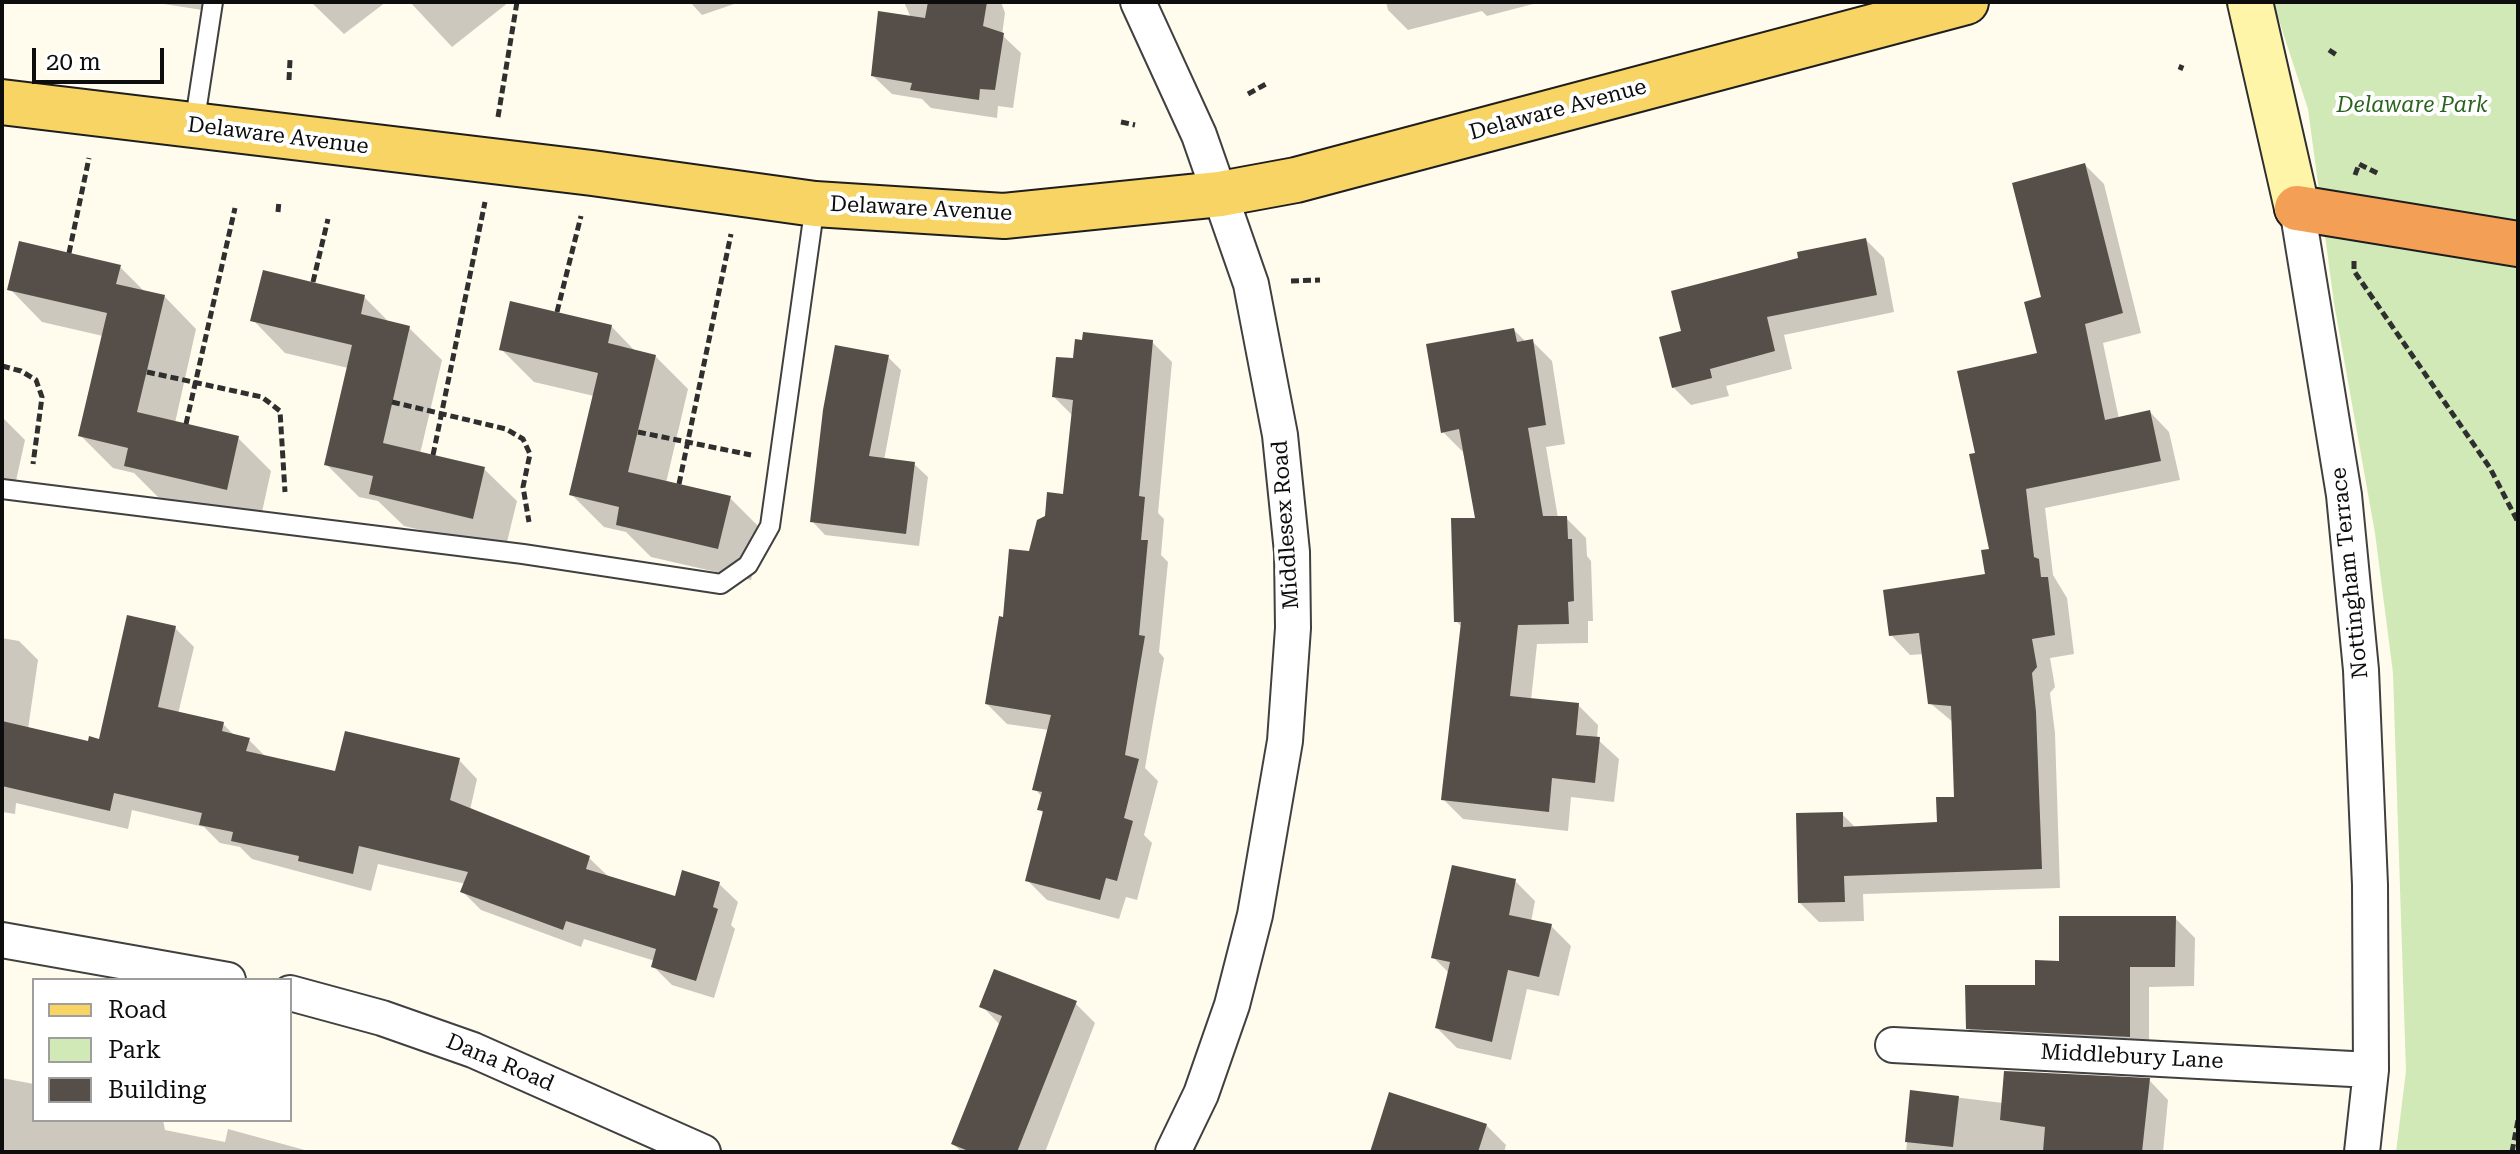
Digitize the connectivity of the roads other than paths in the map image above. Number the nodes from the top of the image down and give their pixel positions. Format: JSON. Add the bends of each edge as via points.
{"nodes":[{"id":1,"x":213,"y":2,"type":"edge"},
{"id":2,"x":1138,"y":2,"type":"edge"},
{"id":3,"x":1966,"y":2,"type":"edge"},
{"id":4,"x":2250,"y":2,"type":"edge"},
{"id":5,"x":2,"y":102,"type":"edge"},
{"id":6,"x":194,"y":126,"type":"junction"},
{"id":7,"x":1220,"y":194,"type":"junction"},
{"id":8,"x":815,"y":204,"type":"junction"},
{"id":9,"x":2297,"y":208,"type":"junction"},
{"id":10,"x":2518,"y":244,"type":"edge"},
{"id":11,"x":2,"y":489,"type":"edge"},
{"id":12,"x":2,"y":940,"type":"edge"},
{"id":13,"x":217,"y":978,"type":"edge"},
{"id":14,"x":292,"y":994,"type":"edge"},
{"id":15,"x":1893,"y":1045,"type":"dead end"},
{"id":16,"x":2371,"y":1070,"type":"junction"},
{"id":17,"x":703,"y":1152,"type":"edge"},
{"id":18,"x":1173,"y":1152,"type":"edge"},
{"id":19,"x":2362,"y":1152,"type":"edge"}],
"edges":[{"from":1,"to":6,"type":"lane"},
{"from":2,"to":7,"type":"street","name":"Middlesex Road"},
{"from":3,"to":7,"type":"main road","name":"Delaware Avenue","via":[[1311,176]]},
{"from":4,"to":9,"type":"street","name":"Nottingham Terrace"},
{"from":5,"to":6,"type":"main road","name":"Delaware Avenue"},
{"from":6,"to":8,"type":"main road","name":"Delaware Avenue"},
{"from":7,"to":8,"type":"main road","name":"Delaware Avenue","via":[[1004,216]]},
{"from":7,"to":18,"type":"street","name":"Middlesex Road","via":[[1251,284],[1280,435],[1292,552],[1293,628],[1285,741],[1255,915],[1232,1005],[1201,1094]]},
{"from":8,"to":11,"type":"lane","via":[[770,526],[748,565],[721,584]]},
{"from":9,"to":10,"type":"highway"},
{"from":9,"to":16,"type":"street","name":"Nottingham Terrace","via":[[2344,495],[2361,670]]},
{"from":12,"to":13,"type":"street"},
{"from":14,"to":17,"type":"street","name":"Dana Road","via":[[473,1050]]},
{"from":15,"to":16,"type":"street","name":"Middlebury Lane"},
{"from":16,"to":19,"type":"street","name":"Nottingham Terrace"}]}
